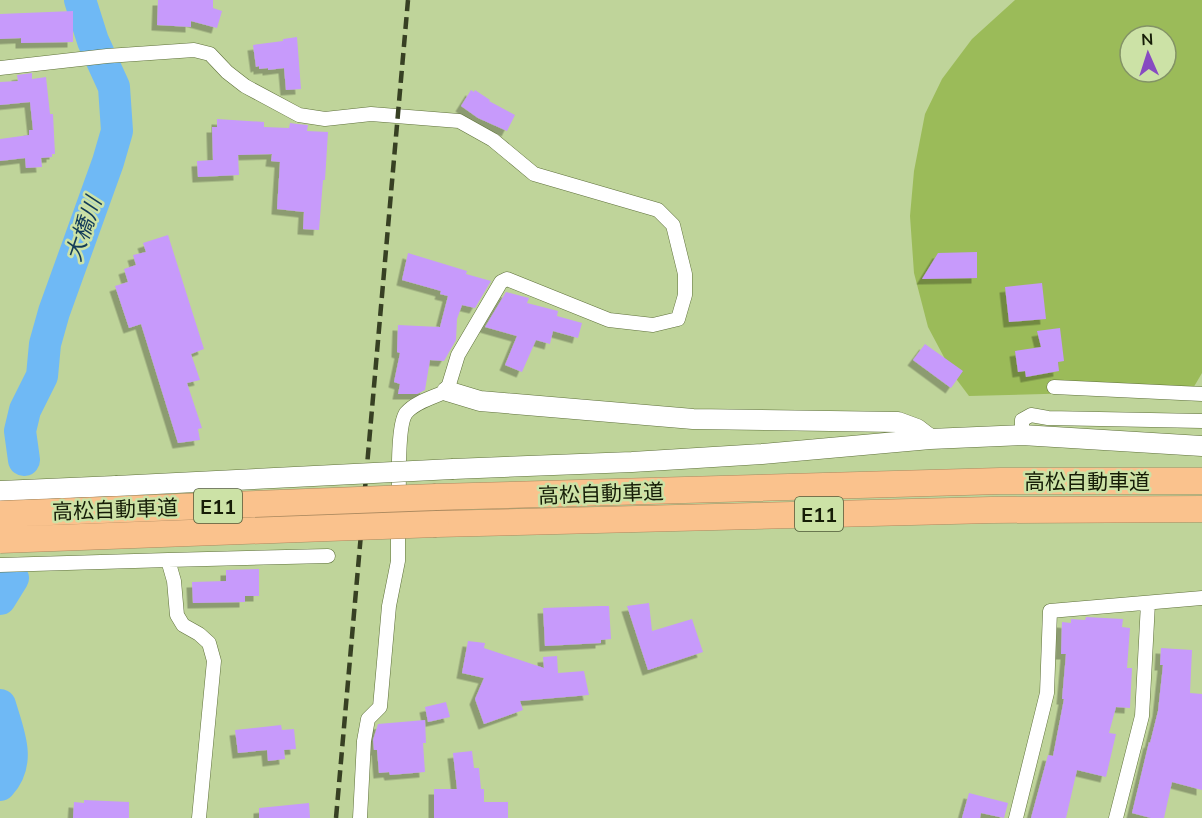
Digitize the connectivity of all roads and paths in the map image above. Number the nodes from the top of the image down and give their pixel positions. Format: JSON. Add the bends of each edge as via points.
{"nodes":[{"id":1,"x":0,"y":68,"type":"edge"},
{"id":2,"x":1054,"y":387,"type":"dead end"},
{"id":3,"x":447,"y":391,"type":"junction"},
{"id":4,"x":1202,"y":394,"type":"edge"},
{"id":5,"x":1202,"y":421,"type":"edge"},
{"id":6,"x":1022,"y":435,"type":"junction"},
{"id":7,"x":930,"y":440,"type":"junction"},
{"id":8,"x":1202,"y":446,"type":"edge"},
{"id":9,"x":1202,"y":481,"type":"edge"},
{"id":10,"x":0,"y":491,"type":"edge"},
{"id":11,"x":1202,"y":508,"type":"edge"},
{"id":12,"x":0,"y":514,"type":"edge"},
{"id":13,"x":0,"y":540,"type":"edge"},
{"id":14,"x":328,"y":556,"type":"dead end"},
{"id":15,"x":168,"y":560,"type":"junction"},
{"id":16,"x":0,"y":565,"type":"edge"},
{"id":17,"x":1202,"y":598,"type":"edge"},
{"id":18,"x":1148,"y":603,"type":"junction"},
{"id":19,"x":199,"y":818,"type":"edge"},
{"id":20,"x":360,"y":818,"type":"edge"},
{"id":21,"x":1016,"y":818,"type":"edge"},
{"id":22,"x":1116,"y":818,"type":"edge"}],
"edges":[{"from":1,"to":3,"type":"street","via":[[194,50],[210,54],[245,86],[299,115],[325,119],[371,114],[459,121],[493,140],[534,174],[658,210],[673,225],[685,274],[685,295],[678,319],[652,325],[609,320],[507,279],[501,282],[458,355]]},
{"from":2,"to":4,"type":"street"},
{"from":3,"to":7,"type":"street","via":[[480,401],[682,418],[898,422],[917,429]]},
{"from":3,"to":20,"type":"street","via":[[416,405],[405,415],[400,448],[398,561],[389,606],[380,707],[368,720],[364,741]]},
{"from":5,"to":6,"type":"street","via":[[1031,415],[1022,420]]},
{"from":6,"to":7,"type":"street"},
{"from":6,"to":8,"type":"street"},
{"from":7,"to":10,"type":"street","bridge":true,"via":[[738,455]]},
{"from":9,"to":12,"type":"highway","name":"高松自動車道","number":"E11","bridge":true,"via":[[1000,481]]},
{"from":11,"to":13,"type":"highway","name":"高松自動車道","number":"E11","bridge":true,"via":[[436,524]]},
{"from":14,"to":15,"type":"street"},
{"from":15,"to":16,"type":"street"},
{"from":15,"to":19,"type":"street","via":[[177,615],[183,625],[209,643],[214,661]]},
{"from":17,"to":18,"type":"street"},
{"from":18,"to":21,"type":"street","via":[[1050,611],[1047,693]]},
{"from":18,"to":22,"type":"street","via":[[1142,716]]}]}
